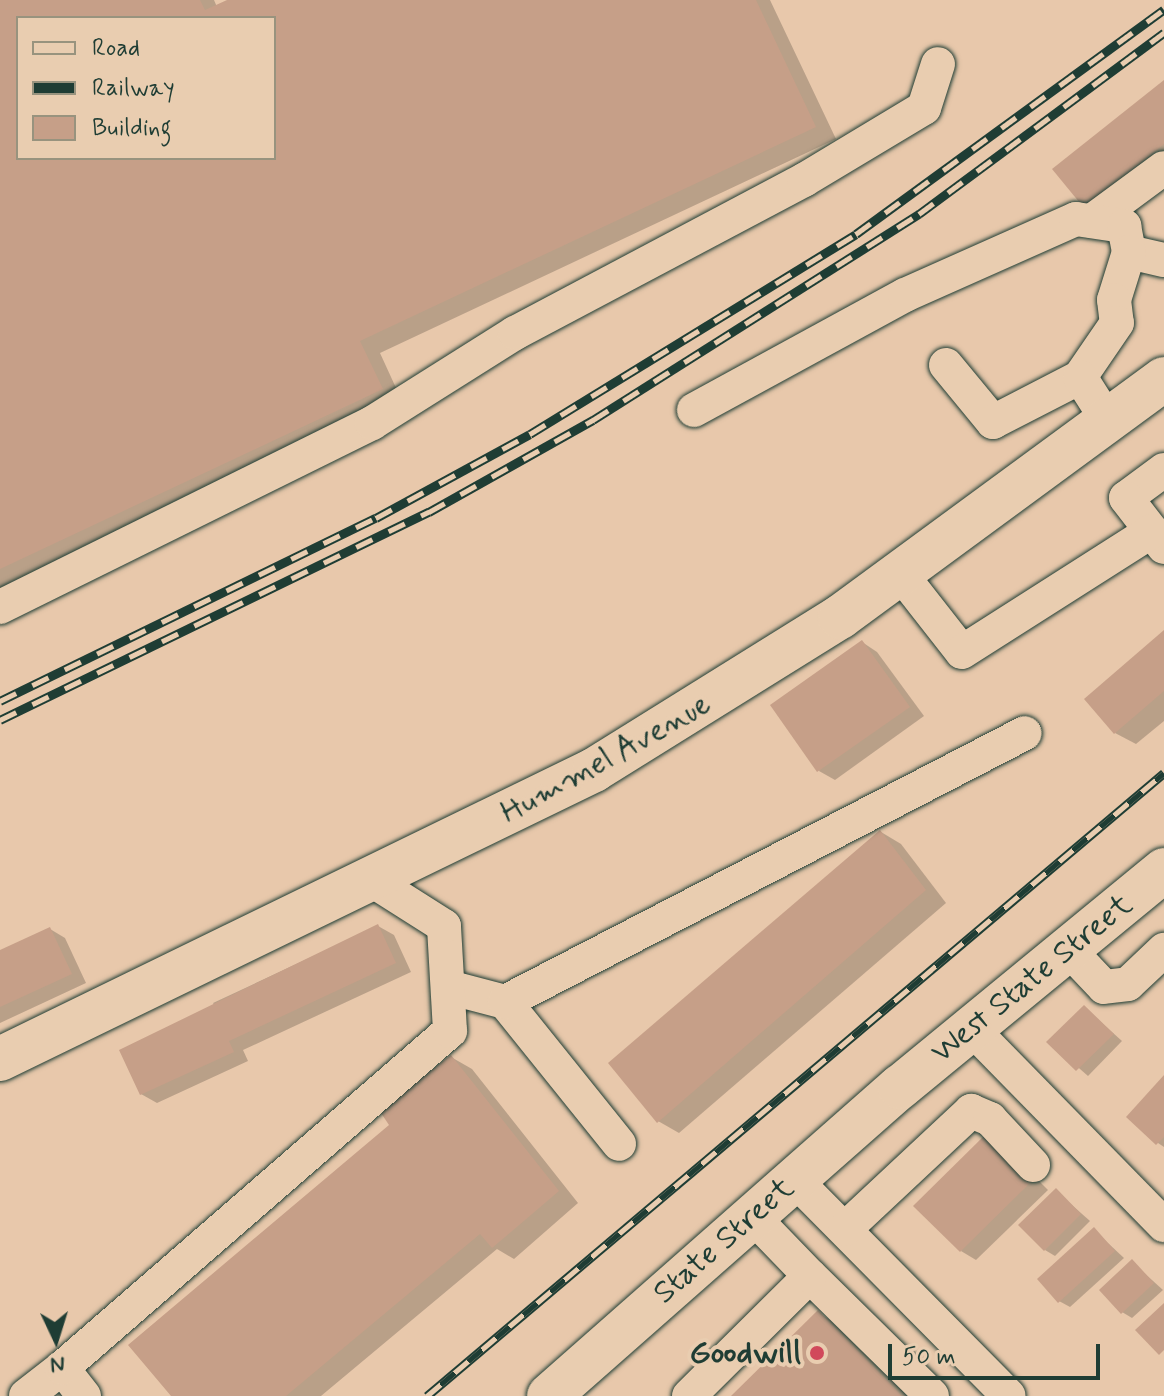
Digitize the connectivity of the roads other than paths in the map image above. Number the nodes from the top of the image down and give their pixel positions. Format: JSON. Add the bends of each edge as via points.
{"nodes":[{"id":1,"x":938,"y":64,"type":"dead end"},
{"id":2,"x":1164,"y":168,"type":"edge"},
{"id":3,"x":1092,"y":221,"type":"junction"},
{"id":4,"x":1129,"y":252,"type":"junction"},
{"id":5,"x":1164,"y":260,"type":"edge"},
{"id":6,"x":946,"y":365,"type":"dead end"},
{"id":7,"x":1080,"y":377,"type":"junction"},
{"id":8,"x":1161,"y":387,"type":"edge"},
{"id":9,"x":694,"y":410,"type":"dead end"},
{"id":10,"x":1108,"y":421,"type":"junction"},
{"id":11,"x":1164,"y":470,"type":"edge"},
{"id":12,"x":1158,"y":539,"type":"edge"},
{"id":13,"x":900,"y":573,"type":"junction"},
{"id":14,"x":0,"y":607,"type":"edge"},
{"id":15,"x":1025,"y":733,"type":"dead end"},
{"id":16,"x":1164,"y":870,"type":"edge"},
{"id":17,"x":373,"y":881,"type":"junction"},
{"id":18,"x":1068,"y":949,"type":"junction"},
{"id":19,"x":1164,"y":950,"type":"edge"},
{"id":20,"x":448,"y":987,"type":"junction"},
{"id":21,"x":505,"y":1002,"type":"junction"},
{"id":22,"x":971,"y":1028,"type":"junction"},
{"id":23,"x":0,"y":1059,"type":"edge"},
{"id":24,"x":1024,"y":1086,"type":"junction"},
{"id":25,"x":900,"y":1087,"type":"joint"},
{"id":26,"x":990,"y":1119,"type":"junction"},
{"id":27,"x":619,"y":1144,"type":"dead end"},
{"id":28,"x":1033,"y":1165,"type":"dead end"},
{"id":29,"x":794,"y":1179,"type":"junction"},
{"id":30,"x":753,"y":1217,"type":"junction"},
{"id":31,"x":1164,"y":1225,"type":"edge"},
{"id":32,"x":845,"y":1229,"type":"junction"},
{"id":33,"x":810,"y":1276,"type":"junction"},
{"id":34,"x":62,"y":1368,"type":"junction"},
{"id":35,"x":26,"y":1396,"type":"edge"},
{"id":36,"x":84,"y":1396,"type":"edge"},
{"id":37,"x":549,"y":1396,"type":"edge"},
{"id":38,"x":689,"y":1396,"type":"edge"},
{"id":39,"x":932,"y":1396,"type":"edge"},
{"id":40,"x":1009,"y":1396,"type":"edge"}],
"edges":[{"from":1,"to":14,"type":"street","via":[[924,108],[804,180],[515,333],[372,423]]},
{"from":2,"to":3,"type":"street"},
{"from":3,"to":4,"type":"street","via":[[1124,226]]},
{"from":3,"to":9,"type":"street","via":[[1076,219],[905,295]]},
{"from":4,"to":5,"type":"street"},
{"from":4,"to":7,"type":"street","via":[[1114,300],[1117,323]]},
{"from":6,"to":7,"type":"street","via":[[993,422]]},
{"from":7,"to":10,"type":"street"},
{"from":8,"to":10,"type":"main road","name":"Hummel Avenue"},
{"from":10,"to":13,"type":"main road","name":"Hummel Avenue"},
{"from":11,"to":12,"type":"street","via":[[1126,498]]},
{"from":12,"to":13,"type":"street","via":[[962,652]]},
{"from":13,"to":17,"type":"main road","name":"Hummel Avenue","via":[[769,665],[594,770]]},
{"from":15,"to":21,"type":"street"},
{"from":16,"to":18,"type":"main road","name":"West State Street"},
{"from":17,"to":20,"type":"street","via":[[444,926]]},
{"from":17,"to":23,"type":"main road","name":"Hummel Avenue"},
{"from":18,"to":19,"type":"street","via":[[1104,987],[1128,984]]},
{"from":18,"to":22,"type":"main road","name":"West State Street"},
{"from":20,"to":21,"type":"street"},
{"from":20,"to":34,"type":"street","via":[[450,1031]]},
{"from":21,"to":27,"type":"street"},
{"from":22,"to":24,"type":"street"},
{"from":22,"to":25,"type":"main road","name":"West State Street"},
{"from":24,"to":26,"type":"street"},
{"from":24,"to":31,"type":"street"},
{"from":25,"to":29,"type":"main road","name":"State Street"},
{"from":26,"to":28,"type":"street"},
{"from":26,"to":32,"type":"street","via":[[971,1111]]},
{"from":29,"to":30,"type":"main road","name":"State Street"},
{"from":29,"to":32,"type":"street"},
{"from":30,"to":33,"type":"street"},
{"from":30,"to":37,"type":"main road","name":"State Street"},
{"from":32,"to":40,"type":"street"},
{"from":33,"to":38,"type":"street"},
{"from":33,"to":39,"type":"street"},
{"from":34,"to":35,"type":"street"},
{"from":34,"to":36,"type":"street"}]}
